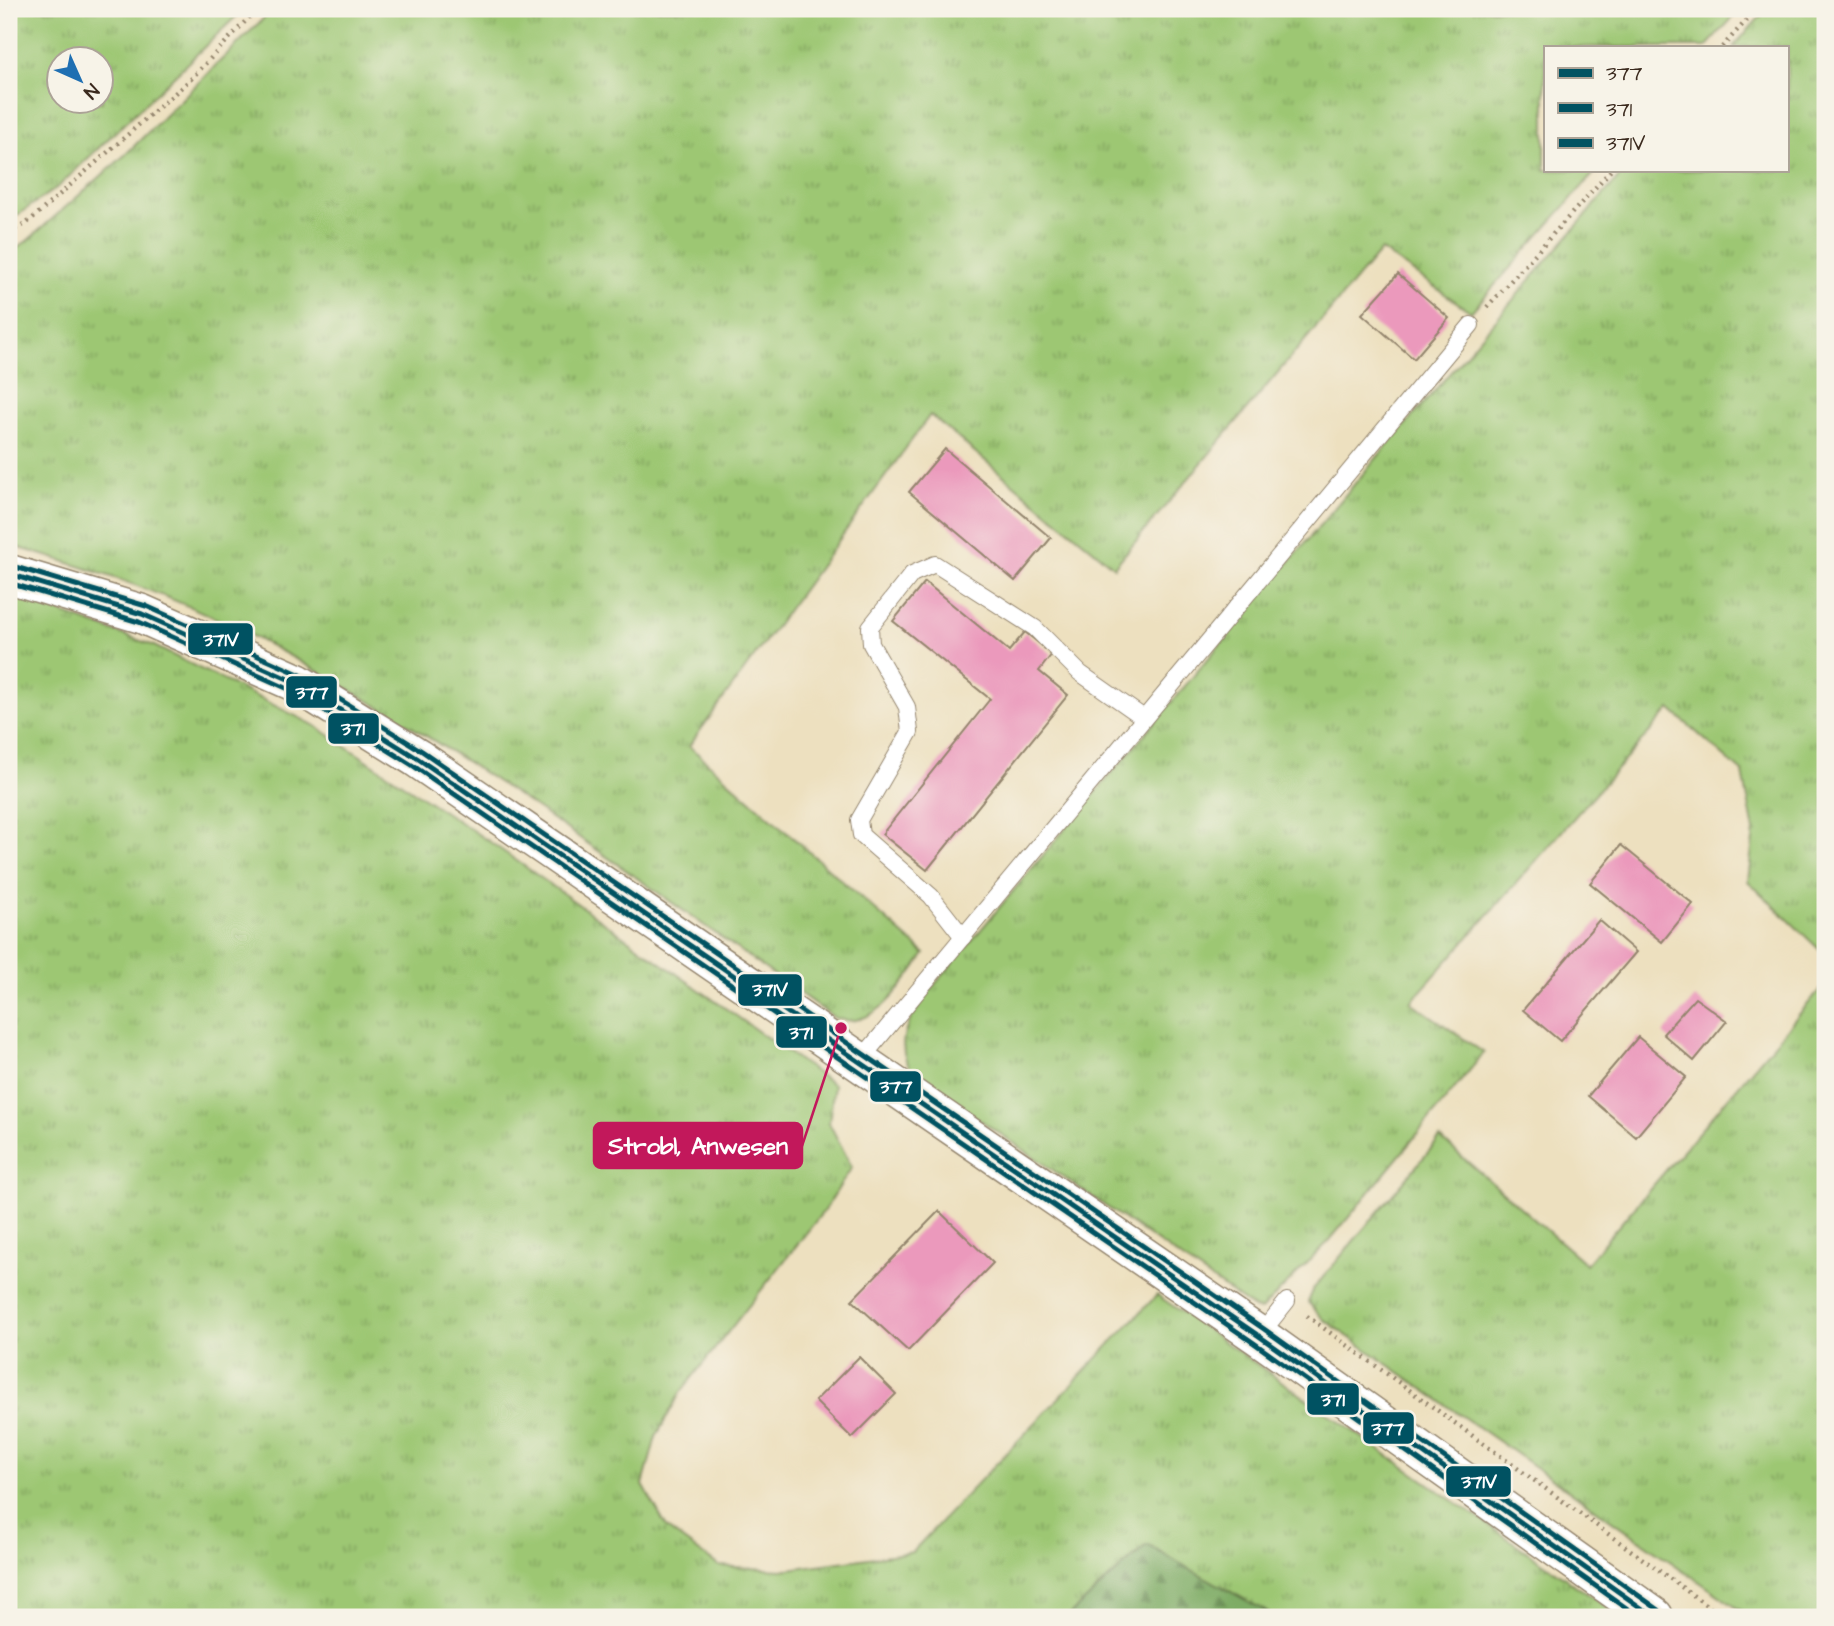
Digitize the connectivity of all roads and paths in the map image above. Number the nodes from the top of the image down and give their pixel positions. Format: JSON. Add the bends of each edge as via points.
{"nodes":[{"id":1,"x":257,"y":9,"type":"edge"},
{"id":2,"x":1757,"y":9,"type":"edge"},
{"id":3,"x":1723,"y":46,"type":"edge"},
{"id":4,"x":1609,"y":172,"type":"edge"},
{"id":5,"x":9,"y":233,"type":"edge"},
{"id":6,"x":1471,"y":325,"type":"joint"},
{"id":7,"x":9,"y":574,"type":"edge"},
{"id":8,"x":1144,"y":718,"type":"junction"},
{"id":9,"x":962,"y":937,"type":"junction"},
{"id":10,"x":858,"y":1063,"type":"junction"},
{"id":11,"x":1287,"y":1301,"type":"joint"},
{"id":12,"x":1259,"y":1336,"type":"junction"},
{"id":13,"x":1654,"y":1617,"type":"edge"},
{"id":14,"x":1723,"y":1617,"type":"edge"}],
"edges":[{"from":1,"to":5,"type":"path","via":[[192,78],[26,224]]},
{"from":2,"to":3,"type":"path"},
{"from":4,"to":6,"type":"path"},
{"from":6,"to":8,"type":"lane"},
{"from":7,"to":10,"type":"main road","via":[[142,614],[297,682],[417,758]]},
{"from":8,"to":9,"type":"lane"},
{"from":8,"to":9,"type":"lane","via":[[1080,673],[1035,628],[935,564],[912,574],[870,627],[872,644],[907,707],[910,732],[859,820],[861,835],[931,896]]},
{"from":9,"to":10,"type":"lane"},
{"from":10,"to":12,"type":"main road"},
{"from":11,"to":12,"type":"lane"},
{"from":11,"to":14,"type":"path"},
{"from":12,"to":13,"type":"main road"}]}
